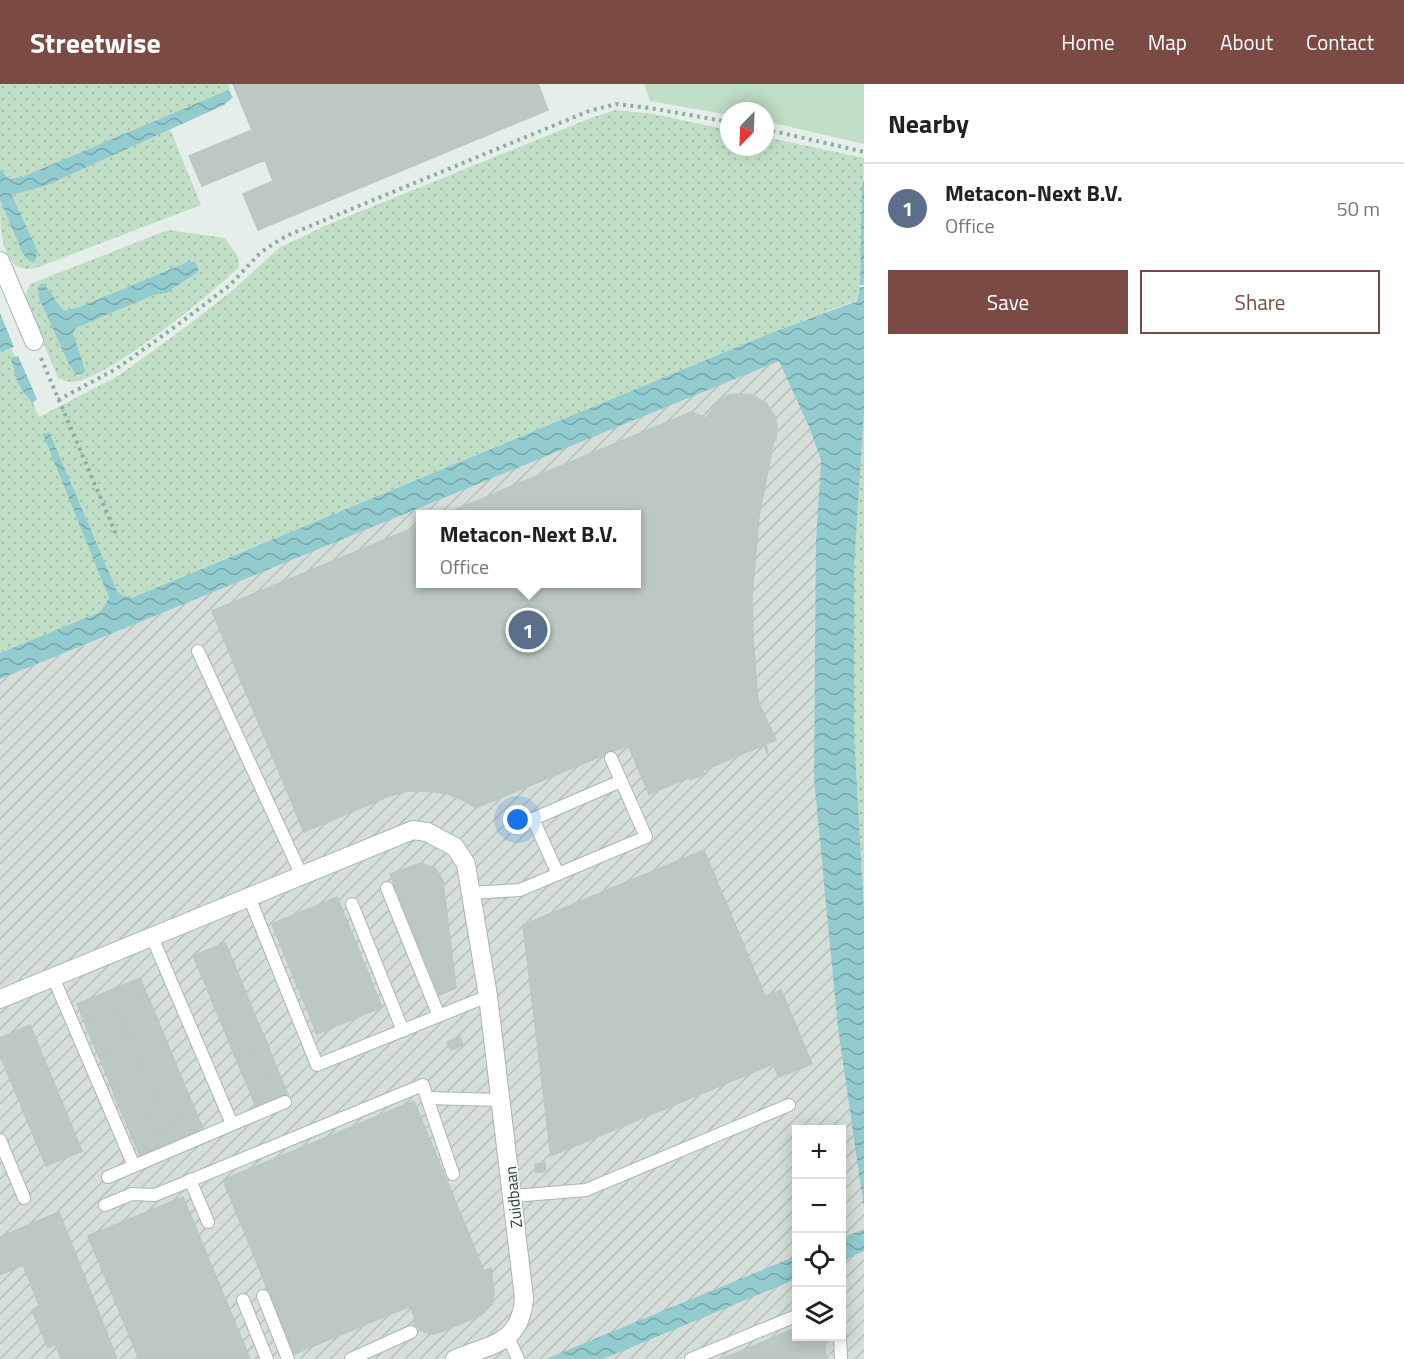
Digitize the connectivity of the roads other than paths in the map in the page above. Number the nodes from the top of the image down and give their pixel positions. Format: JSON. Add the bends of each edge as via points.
{"nodes":[{"id":1,"x":0,"y":261,"type":"edge"},
{"id":2,"x":34,"y":341,"type":"road end"},
{"id":3,"x":198,"y":651,"type":"dead end"},
{"id":4,"x":611,"y":758,"type":"dead end"},
{"id":5,"x":621,"y":781,"type":"junction"},
{"id":6,"x":558,"y":874,"type":"junction"},
{"id":7,"x":302,"y":876,"type":"junction"},
{"id":8,"x":387,"y":888,"type":"dead end"},
{"id":9,"x":471,"y":893,"type":"junction"},
{"id":10,"x":249,"y":897,"type":"junction"},
{"id":11,"x":352,"y":904,"type":"dead end"},
{"id":12,"x":152,"y":937,"type":"junction"},
{"id":13,"x":53,"y":977,"type":"junction"},
{"id":14,"x":488,"y":996,"type":"junction"},
{"id":15,"x":0,"y":999,"type":"edge"},
{"id":16,"x":439,"y":1016,"type":"junction"},
{"id":17,"x":403,"y":1031,"type":"junction"},
{"id":18,"x":427,"y":1098,"type":"junction"},
{"id":19,"x":501,"y":1100,"type":"junction"},
{"id":20,"x":285,"y":1102,"type":"dead end"},
{"id":21,"x":789,"y":1105,"type":"dead end"},
{"id":22,"x":232,"y":1125,"type":"junction"},
{"id":23,"x":0,"y":1140,"type":"edge"},
{"id":24,"x":134,"y":1166,"type":"junction"},
{"id":25,"x":453,"y":1174,"type":"dead end"},
{"id":26,"x":108,"y":1177,"type":"dead end"},
{"id":27,"x":190,"y":1180,"type":"junction"},
{"id":28,"x":513,"y":1196,"type":"junction"},
{"id":29,"x":24,"y":1198,"type":"dead end"},
{"id":30,"x":105,"y":1205,"type":"dead end"},
{"id":31,"x":208,"y":1222,"type":"dead end"},
{"id":32,"x":263,"y":1296,"type":"dead end"},
{"id":33,"x":243,"y":1300,"type":"dead end"},
{"id":34,"x":792,"y":1318,"type":"edge"},
{"id":35,"x":411,"y":1332,"type":"dead end"},
{"id":36,"x":508,"y":1337,"type":"junction"},
{"id":37,"x":840,"y":1341,"type":"edge"},
{"id":38,"x":457,"y":1358,"type":"edge"},
{"id":39,"x":267,"y":1359,"type":"edge"},
{"id":40,"x":288,"y":1359,"type":"edge"},
{"id":41,"x":351,"y":1359,"type":"edge"},
{"id":42,"x":518,"y":1359,"type":"edge"},
{"id":43,"x":691,"y":1359,"type":"edge"},
{"id":44,"x":841,"y":1359,"type":"edge"}],
"edges":[{"from":1,"to":2,"type":"street"},
{"from":3,"to":7,"type":"lane"},
{"from":4,"to":5,"type":"lane"},
{"from":5,"to":6,"type":"lane","via":[[533,819]]},
{"from":5,"to":6,"type":"lane","via":[[646,837]]},
{"from":6,"to":9,"type":"lane","via":[[520,890]]},
{"from":7,"to":9,"type":"street","name":"Zuidbaan","via":[[413,830],[427,832],[455,848],[466,864]]},
{"from":7,"to":10,"type":"street","name":"Zuidbaan"},
{"from":8,"to":16,"type":"lane"},
{"from":9,"to":14,"type":"street","name":"Zuidbaan"},
{"from":10,"to":12,"type":"street","name":"Zuidbaan"},
{"from":10,"to":17,"type":"lane","via":[[316,1065]]},
{"from":11,"to":17,"type":"lane"},
{"from":12,"to":13,"type":"street","name":"Zuidbaan"},
{"from":12,"to":22,"type":"lane"},
{"from":13,"to":15,"type":"street","name":"Zuidbaan"},
{"from":13,"to":24,"type":"lane"},
{"from":14,"to":16,"type":"lane"},
{"from":14,"to":19,"type":"street","name":"Zuidbaan"},
{"from":16,"to":17,"type":"lane"},
{"from":18,"to":19,"type":"lane"},
{"from":18,"to":25,"type":"lane"},
{"from":18,"to":27,"type":"lane","via":[[423,1085]]},
{"from":19,"to":28,"type":"street","name":"Zuidbaan"},
{"from":20,"to":22,"type":"lane"},
{"from":21,"to":28,"type":"lane","via":[[586,1190]]},
{"from":22,"to":24,"type":"lane"},
{"from":23,"to":29,"type":"lane"},
{"from":24,"to":26,"type":"lane"},
{"from":27,"to":30,"type":"lane","via":[[155,1195],[132,1194]]},
{"from":27,"to":31,"type":"lane"},
{"from":28,"to":36,"type":"street","name":"Zuidbaan","via":[[524,1298],[518,1324]]},
{"from":32,"to":40,"type":"lane"},
{"from":33,"to":39,"type":"lane"},
{"from":34,"to":43,"type":"lane"},
{"from":35,"to":41,"type":"lane"},
{"from":36,"to":38,"type":"street"},
{"from":36,"to":42,"type":"lane"},
{"from":37,"to":44,"type":"lane"}]}
